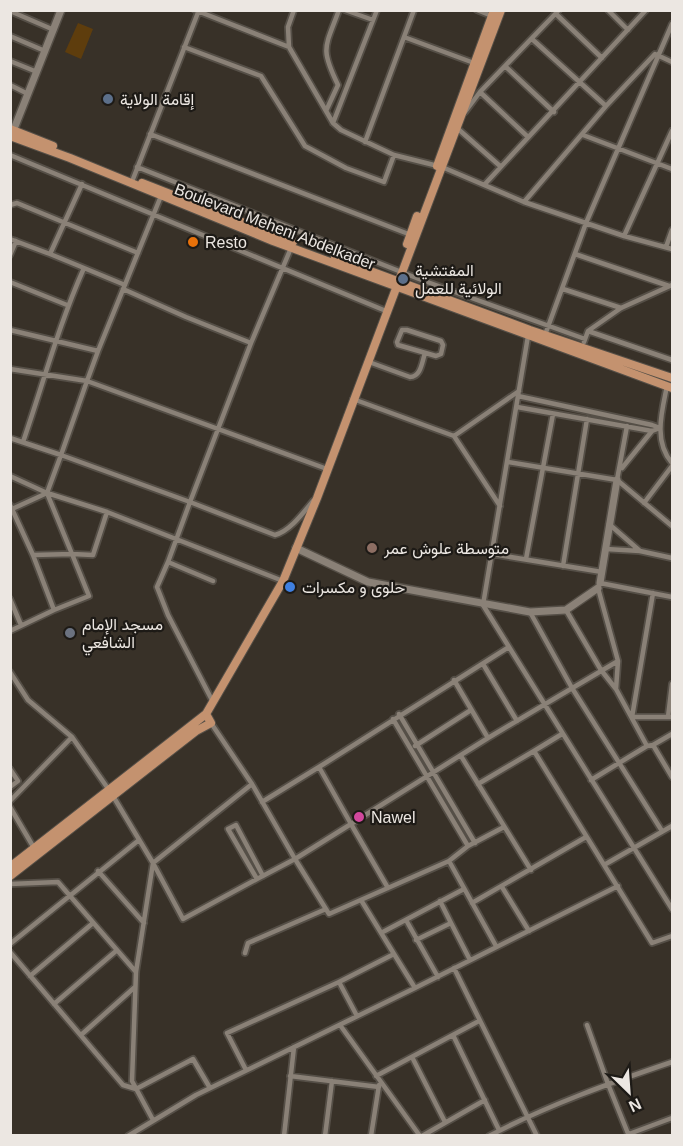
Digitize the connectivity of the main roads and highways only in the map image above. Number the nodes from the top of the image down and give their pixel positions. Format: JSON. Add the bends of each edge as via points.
{"nodes":[{"id":1,"x":501,"y":10,"type":"edge"},
{"id":2,"x":493,"y":13,"type":"edge"},
{"id":3,"x":11,"y":134,"type":"edge"},
{"id":4,"x":440,"y":166,"type":"junction"},
{"id":5,"x":395,"y":284,"type":"junction"},
{"id":6,"x":529,"y":333,"type":"junction"},
{"id":7,"x":672,"y":376,"type":"edge"},
{"id":8,"x":670,"y":387,"type":"edge"},
{"id":9,"x":206,"y":714,"type":"junction"},
{"id":10,"x":111,"y":793,"type":"junction"},
{"id":11,"x":11,"y":866,"type":"edge"},
{"id":12,"x":10,"y":876,"type":"edge"}],
"edges":[{"from":1,"to":4,"type":"main road"},
{"from":2,"to":4,"type":"main road"},
{"from":3,"to":5,"type":"main road","name":"Boulevard Meheni Abdelkader"},
{"from":3,"to":5,"type":"main road","name":"Boulevard Meheni Abdelkader","via":[[273,241]]},
{"from":4,"to":5,"type":"main road"},
{"from":5,"to":6,"type":"main road","name":"Boulevard Meheni Abdelkader"},
{"from":5,"to":9,"type":"main road","via":[[317,498],[282,581]]},
{"from":6,"to":7,"type":"main road"},
{"from":6,"to":8,"type":"main road","name":"Boulevard Meheni Abdelkader"},
{"from":9,"to":10,"type":"main road"},
{"from":9,"to":10,"type":"main road","via":[[211,723]]},
{"from":10,"to":11,"type":"main road"},
{"from":10,"to":12,"type":"main road"}]}
